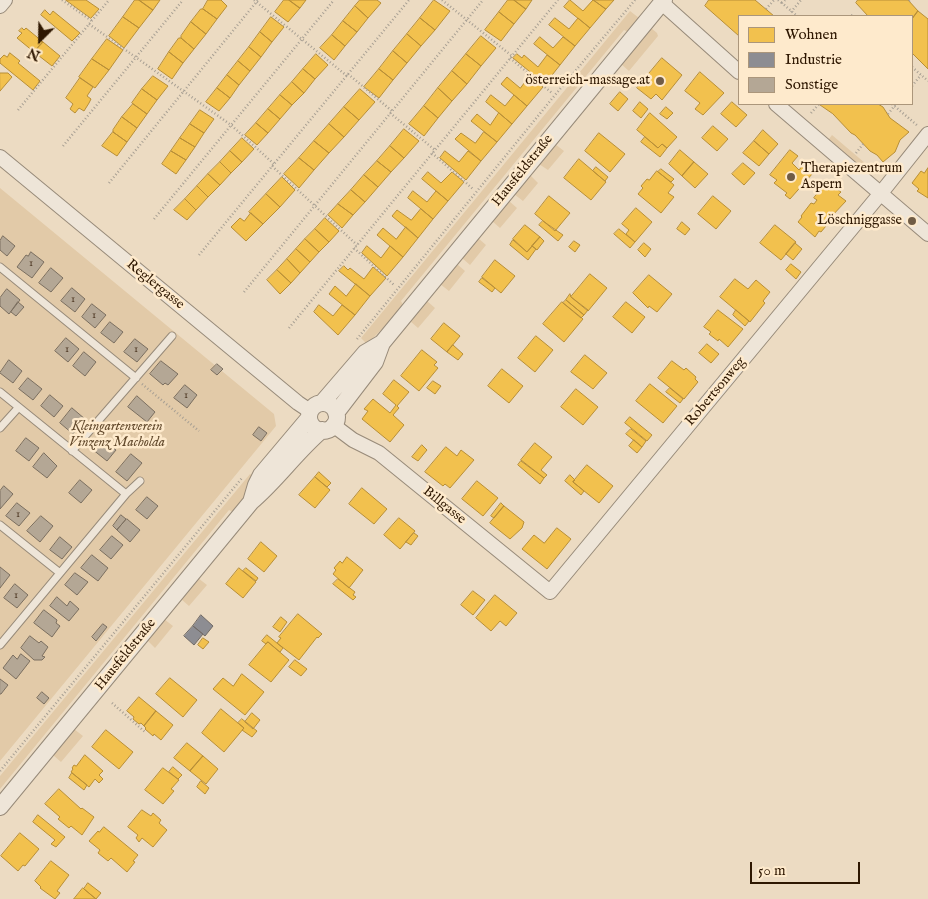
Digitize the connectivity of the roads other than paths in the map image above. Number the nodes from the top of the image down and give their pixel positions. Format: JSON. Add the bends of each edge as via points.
{"nodes":[{"id":1,"x":5,"y":0,"type":"edge"},
{"id":2,"x":663,"y":2,"type":"edge"},
{"id":3,"x":0,"y":6,"type":"edge"},
{"id":4,"x":738,"y":71,"type":"edge"},
{"id":5,"x":777,"y":105,"type":"edge"},
{"id":6,"x":925,"y":131,"type":"edge"},
{"id":7,"x":0,"y":157,"type":"edge"},
{"id":8,"x":881,"y":194,"type":"junction"},
{"id":9,"x":928,"y":234,"type":"edge"},
{"id":10,"x":0,"y":267,"type":"edge"},
{"id":11,"x":172,"y":336,"type":"dead end"},
{"id":12,"x":382,"y":343,"type":"junction"},
{"id":13,"x":136,"y":378,"type":"junction"},
{"id":14,"x":0,"y":392,"type":"edge"},
{"id":15,"x":18,"y":408,"type":"junction"},
{"id":16,"x":314,"y":411,"type":"junction"},
{"id":17,"x":330,"y":423,"type":"junction"},
{"id":18,"x":0,"y":428,"type":"edge"},
{"id":19,"x":72,"y":451,"type":"junction"},
{"id":20,"x":140,"y":481,"type":"dead end"},
{"id":21,"x":126,"y":494,"type":"junction"},
{"id":22,"x":251,"y":502,"type":"junction"},
{"id":23,"x":0,"y":525,"type":"edge"},
{"id":24,"x":60,"y":573,"type":"junction"},
{"id":25,"x":550,"y":592,"type":"joint"},
{"id":26,"x":0,"y":645,"type":"edge"},
{"id":27,"x":0,"y":807,"type":"edge"}],
"edges":[{"from":1,"to":3,"type":"street"},
{"from":2,"to":4,"type":"street"},
{"from":2,"to":12,"type":"street","name":"Hausfeldstraße"},
{"from":5,"to":8,"type":"street"},
{"from":6,"to":8,"type":"street","name":"Robertsonweg"},
{"from":7,"to":16,"type":"street","name":"Reglergasse","via":[[298,403]]},
{"from":8,"to":9,"type":"street"},
{"from":8,"to":25,"type":"street","name":"Robertsonweg"},
{"from":10,"to":13,"type":"lane"},
{"from":11,"to":13,"type":"lane"},
{"from":12,"to":16,"type":"street","name":"Hausfeldstraße","via":[[366,353]]},
{"from":12,"to":17,"type":"street","name":"Hausfeldstraße","via":[[375,362]]},
{"from":13,"to":19,"type":"lane"},
{"from":14,"to":15,"type":"lane"},
{"from":15,"to":18,"type":"lane"},
{"from":15,"to":19,"type":"lane"},
{"from":16,"to":17,"type":"street","via":[[313,426]]},
{"from":16,"to":17,"type":"street","via":[[331,406]]},
{"from":16,"to":22,"type":"street","name":"Hausfeldstraße","via":[[261,475]]},
{"from":17,"to":22,"type":"street","name":"Hausfeldstraße"},
{"from":17,"to":25,"type":"street","name":"Billgasse","via":[[379,453]]},
{"from":19,"to":21,"type":"lane"},
{"from":20,"to":21,"type":"lane"},
{"from":21,"to":24,"type":"lane"},
{"from":22,"to":27,"type":"street","name":"Hausfeldstraße"},
{"from":23,"to":24,"type":"lane"},
{"from":24,"to":26,"type":"lane"}]}
